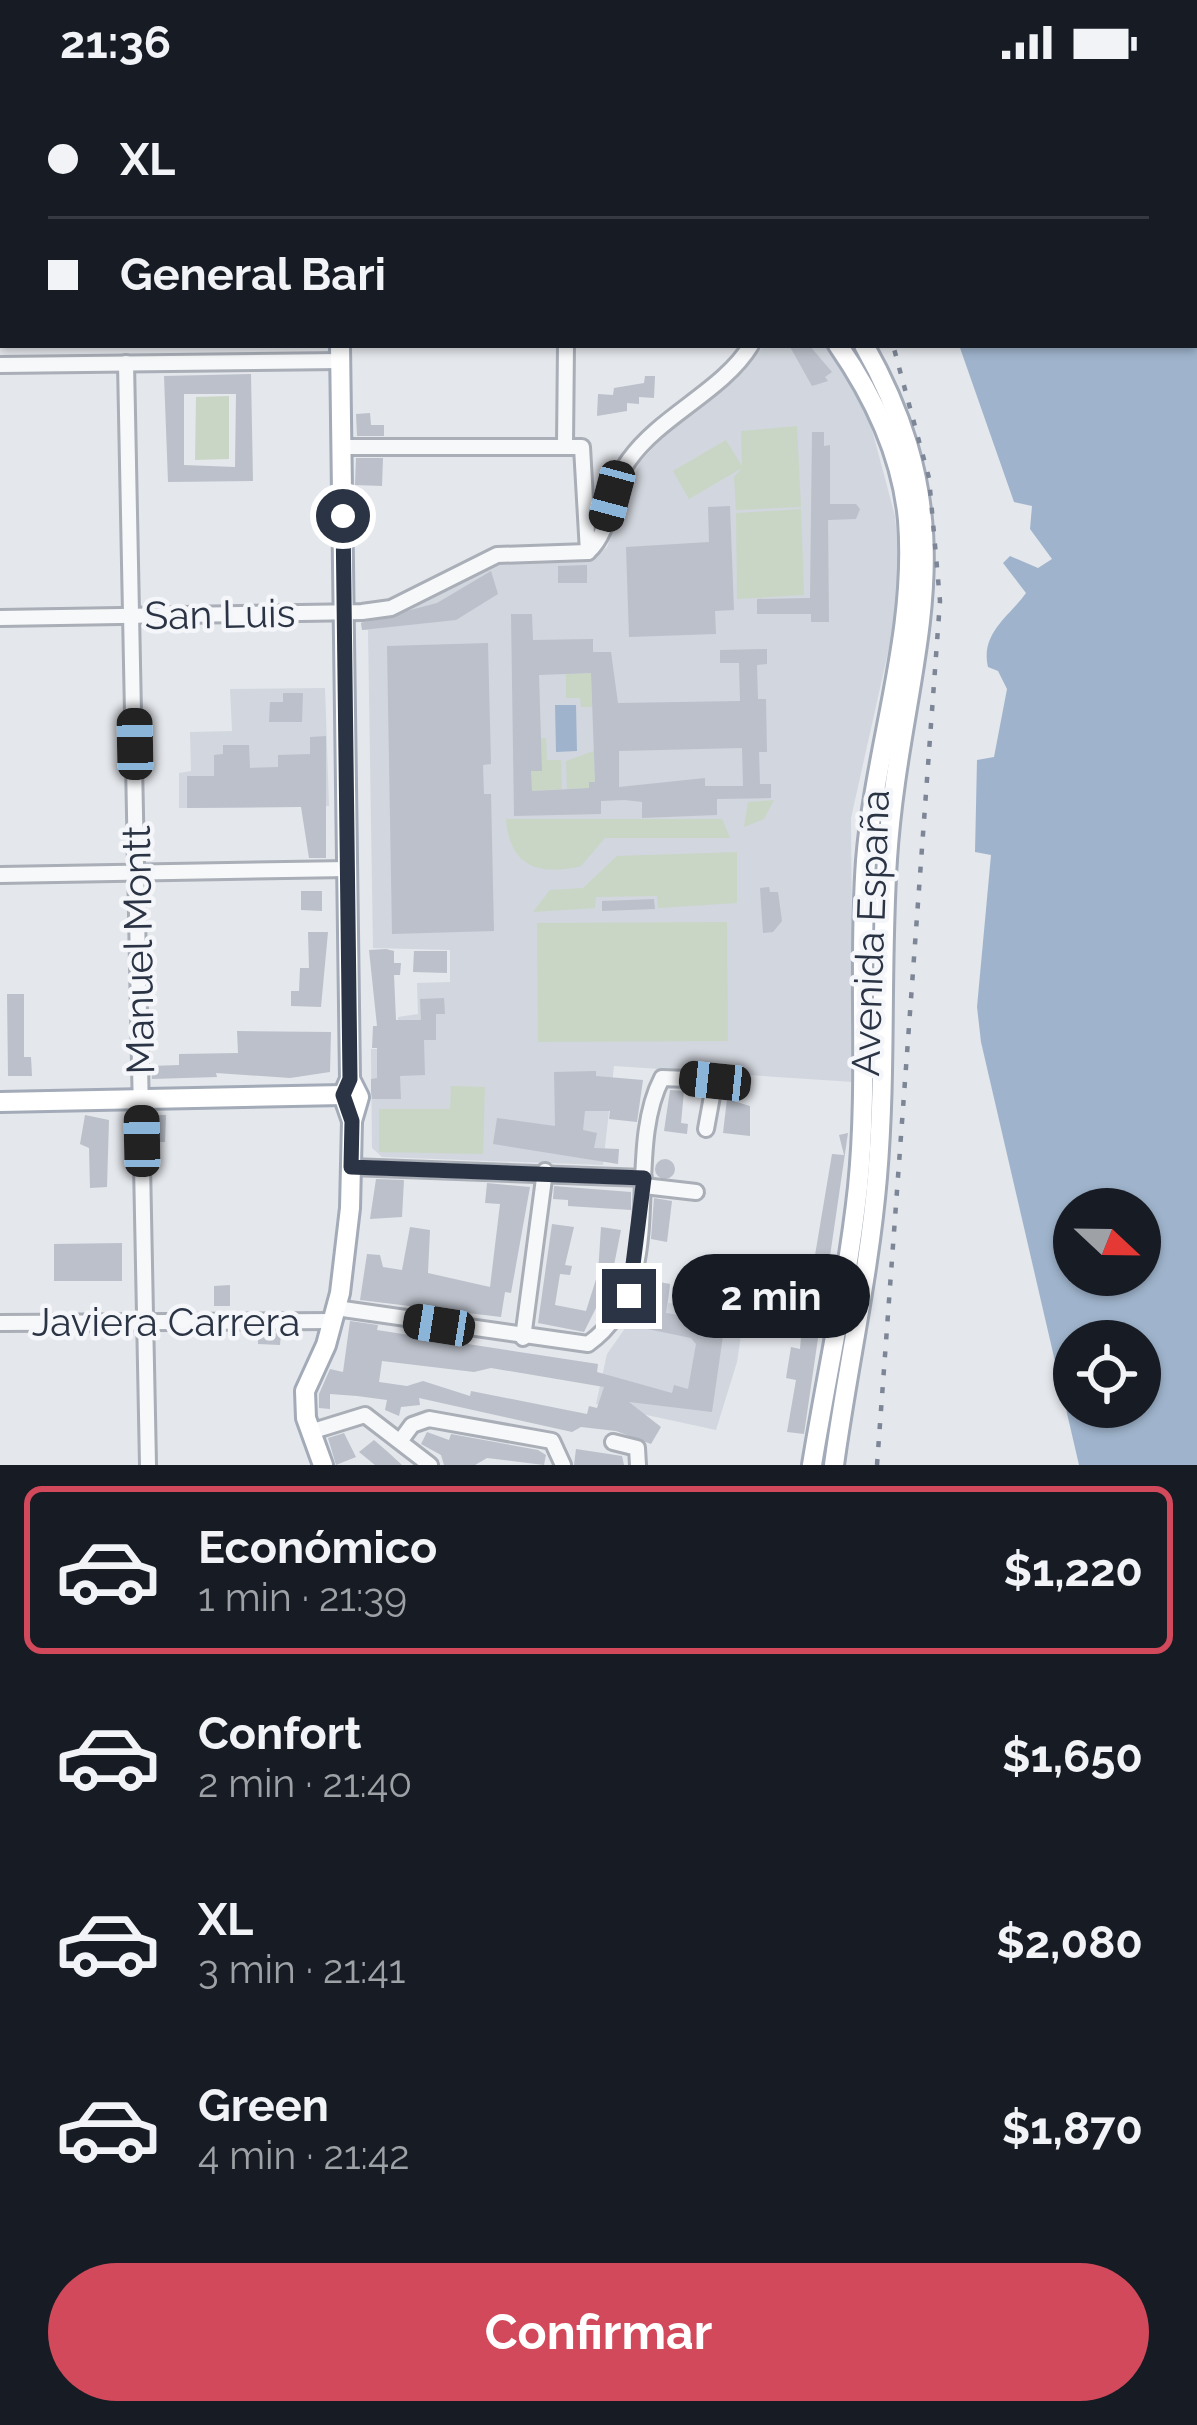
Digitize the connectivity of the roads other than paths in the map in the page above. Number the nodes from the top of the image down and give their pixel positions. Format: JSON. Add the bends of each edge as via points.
{"nodes":[{"id":1,"x":234,"y":348,"type":"edge"},
{"id":2,"x":566,"y":348,"type":"edge"},
{"id":3,"x":748,"y":348,"type":"edge"},
{"id":4,"x":840,"y":348,"type":"edge"},
{"id":5,"x":865,"y":348,"type":"edge"},
{"id":6,"x":340,"y":353,"type":"edge"},
{"id":7,"x":127,"y":363,"type":"junction"},
{"id":8,"x":234,"y":363,"type":"junction"},
{"id":9,"x":0,"y":365,"type":"edge"},
{"id":10,"x":565,"y":444,"type":"junction"},
{"id":11,"x":342,"y":447,"type":"junction"},
{"id":12,"x":588,"y":553,"type":"junction"},
{"id":13,"x":344,"y":613,"type":"junction"},
{"id":14,"x":133,"y":615,"type":"junction"},
{"id":15,"x":0,"y":618,"type":"edge"},
{"id":16,"x":348,"y":869,"type":"junction"},
{"id":17,"x":136,"y":872,"type":"junction"},
{"id":18,"x":0,"y":875,"type":"edge"},
{"id":19,"x":346,"y":1087,"type":"junction"},
{"id":20,"x":141,"y":1098,"type":"junction"},
{"id":21,"x":0,"y":1102,"type":"edge"},
{"id":22,"x":706,"y":1130,"type":"dead end"},
{"id":23,"x":351,"y":1167,"type":"junction"},
{"id":24,"x":545,"y":1171,"type":"junction"},
{"id":25,"x":644,"y":1182,"type":"junction"},
{"id":26,"x":696,"y":1192,"type":"dead end"},
{"id":27,"x":334,"y":1314,"type":"junction"},
{"id":28,"x":146,"y":1322,"type":"junction"},
{"id":29,"x":0,"y":1323,"type":"edge"},
{"id":30,"x":523,"y":1338,"type":"junction"},
{"id":31,"x":310,"y":1432,"type":"junction"},
{"id":32,"x":401,"y":1439,"type":"junction"},
{"id":33,"x":614,"y":1442,"type":"dead end"},
{"id":34,"x":148,"y":1465,"type":"edge"},
{"id":35,"x":323,"y":1465,"type":"edge"},
{"id":36,"x":430,"y":1465,"type":"edge"},
{"id":37,"x":562,"y":1465,"type":"edge"},
{"id":38,"x":638,"y":1465,"type":"edge"},
{"id":39,"x":812,"y":1465,"type":"edge"},
{"id":40,"x":834,"y":1465,"type":"edge"}],
"edges":[{"from":1,"to":8,"type":"street"},
{"from":2,"to":10,"type":"street"},
{"from":3,"to":12,"type":"street","via":[[624,465]]},
{"from":4,"to":39,"type":"main road","name":"Avenida España","via":[[892,450],[910,566],[866,861],[858,1189]]},
{"from":5,"to":40,"type":"main road","name":"Avenida España","via":[[912,462],[925,601],[887,856],[877,1180]]},
{"from":6,"to":8,"type":"street"},
{"from":6,"to":11,"type":"main road"},
{"from":7,"to":8,"type":"street"},
{"from":7,"to":9,"type":"street"},
{"from":7,"to":14,"type":"street","name":"Manuel Montt"},
{"from":10,"to":11,"type":"street"},
{"from":10,"to":12,"type":"street","via":[[586,454]]},
{"from":11,"to":13,"type":"main road"},
{"from":12,"to":13,"type":"street","name":"San Luis","via":[[497,555],[391,608]]},
{"from":13,"to":14,"type":"street","name":"San Luis"},
{"from":13,"to":16,"type":"main road"},
{"from":14,"to":15,"type":"street","name":"San Luis"},
{"from":14,"to":17,"type":"street","name":"Manuel Montt"},
{"from":16,"to":17,"type":"street"},
{"from":16,"to":19,"type":"main road"},
{"from":17,"to":18,"type":"street"},
{"from":17,"to":20,"type":"street","name":"Manuel Montt"},
{"from":19,"to":20,"type":"main road"},
{"from":19,"to":23,"type":"main road"},
{"from":20,"to":21,"type":"main road"},
{"from":20,"to":28,"type":"street","name":"Manuel Montt"},
{"from":22,"to":25,"type":"street","via":[[715,1081],[662,1078]]},
{"from":23,"to":24,"type":"street"},
{"from":23,"to":27,"type":"main road"},
{"from":24,"to":25,"type":"street"},
{"from":24,"to":30,"type":"street"},
{"from":25,"to":26,"type":"street"},
{"from":25,"to":30,"type":"street","name":"Javiera Carrera","via":[[629,1296],[600,1335],[578,1346]]},
{"from":27,"to":28,"type":"street","name":"Javiera Carrera"},
{"from":27,"to":30,"type":"street","name":"Javiera Carrera"},
{"from":27,"to":31,"type":"main road","via":[[304,1391]]},
{"from":28,"to":29,"type":"street","name":"Javiera Carrera"},
{"from":28,"to":34,"type":"street","name":"Manuel Montt"},
{"from":31,"to":32,"type":"street","via":[[365,1415]]},
{"from":31,"to":35,"type":"main road"},
{"from":32,"to":36,"type":"street"},
{"from":32,"to":37,"type":"street","via":[[429,1419],[552,1441]]},
{"from":33,"to":38,"type":"street","via":[[637,1448]]}]}
